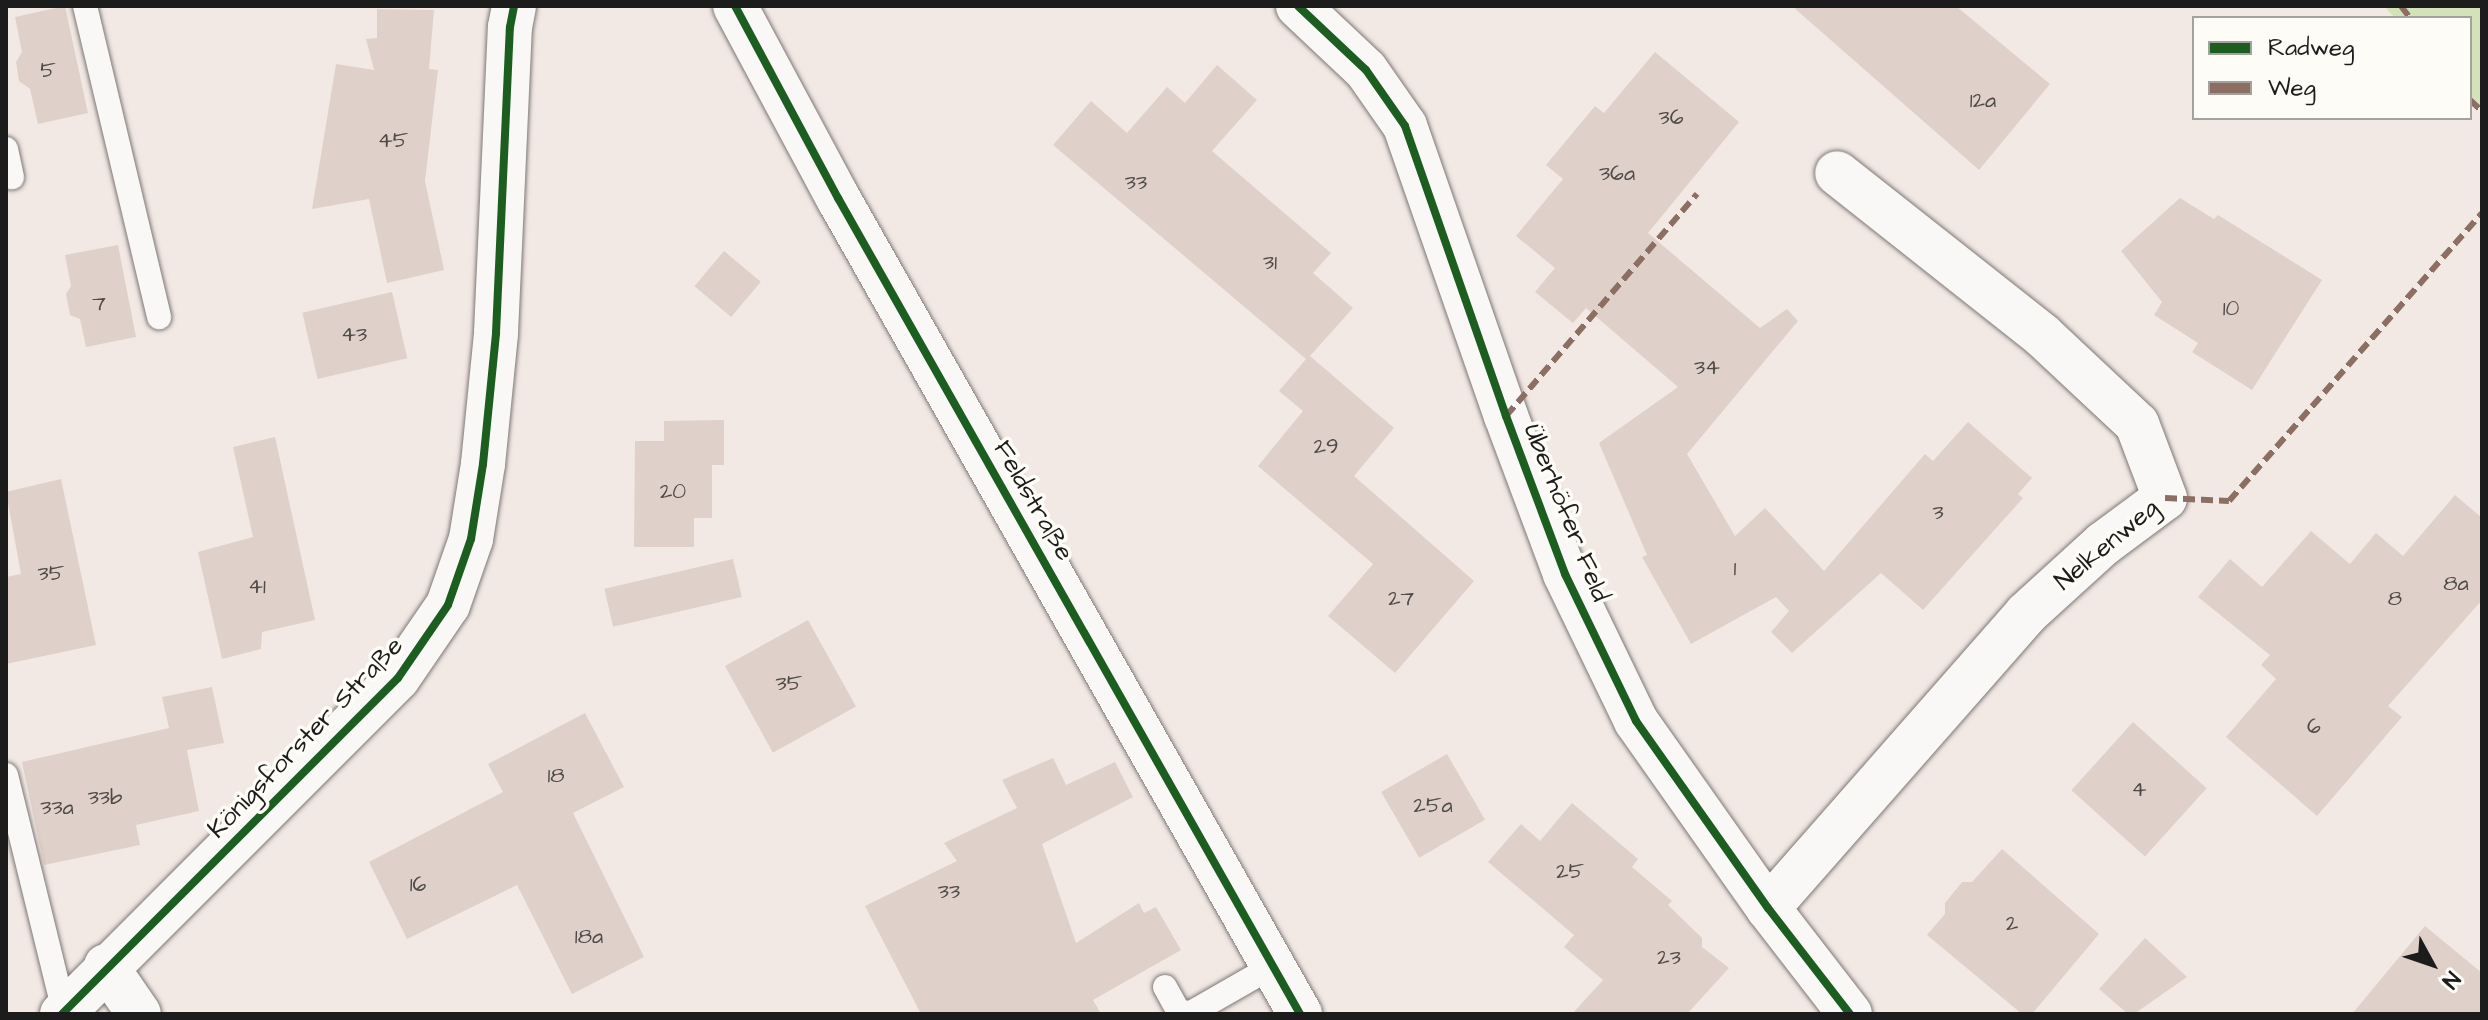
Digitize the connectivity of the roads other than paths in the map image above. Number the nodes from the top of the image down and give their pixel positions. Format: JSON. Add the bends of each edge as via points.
{"nodes":[{"id":1,"x":85,"y":6,"type":"edge"},
{"id":2,"x":514,"y":6,"type":"edge"},
{"id":3,"x":735,"y":6,"type":"edge"},
{"id":4,"x":1298,"y":6,"type":"edge"},
{"id":5,"x":6,"y":149,"type":"edge"},
{"id":6,"x":1837,"y":173,"type":"dead end"},
{"id":7,"x":12,"y":177,"type":"dead end"},
{"id":8,"x":159,"y":317,"type":"dead end"},
{"id":9,"x":6,"y":775,"type":"edge"},
{"id":10,"x":1768,"y":908,"type":"junction"},
{"id":11,"x":106,"y":966,"type":"junction"},
{"id":12,"x":1273,"y":966,"type":"junction"},
{"id":13,"x":1165,"y":987,"type":"dead end"},
{"id":14,"x":63,"y":1013,"type":"edge"},
{"id":15,"x":139,"y":1014,"type":"edge"},
{"id":16,"x":1300,"y":1014,"type":"edge"},
{"id":17,"x":1850,"y":1014,"type":"edge"}],
"edges":[{"from":1,"to":8,"type":"lane"},
{"from":2,"to":11,"type":"street","name":"Königsforster Straße","via":[[496,333],[483,464],[471,539],[457,585],[398,678]]},
{"from":3,"to":12,"type":"street","name":"Feldstraße","via":[[838,198]]},
{"from":4,"to":10,"type":"street","name":"Überhöfer Feld","via":[[1366,70],[1405,126],[1565,574],[1636,721]]},
{"from":5,"to":7,"type":"lane"},
{"from":6,"to":10,"type":"street","name":"Nelkenweg","via":[[2042,335],[2137,424],[2165,498],[2103,544],[2026,614]]},
{"from":9,"to":14,"type":"lane"},
{"from":10,"to":17,"type":"street","name":"Überhöfer Feld"},
{"from":11,"to":14,"type":"street","name":"Königsforster Straße"},
{"from":11,"to":15,"type":"street"},
{"from":12,"to":13,"type":"lane","via":[[1191,1013],[1179,1012]]},
{"from":12,"to":16,"type":"street","name":"Feldstraße"}]}
